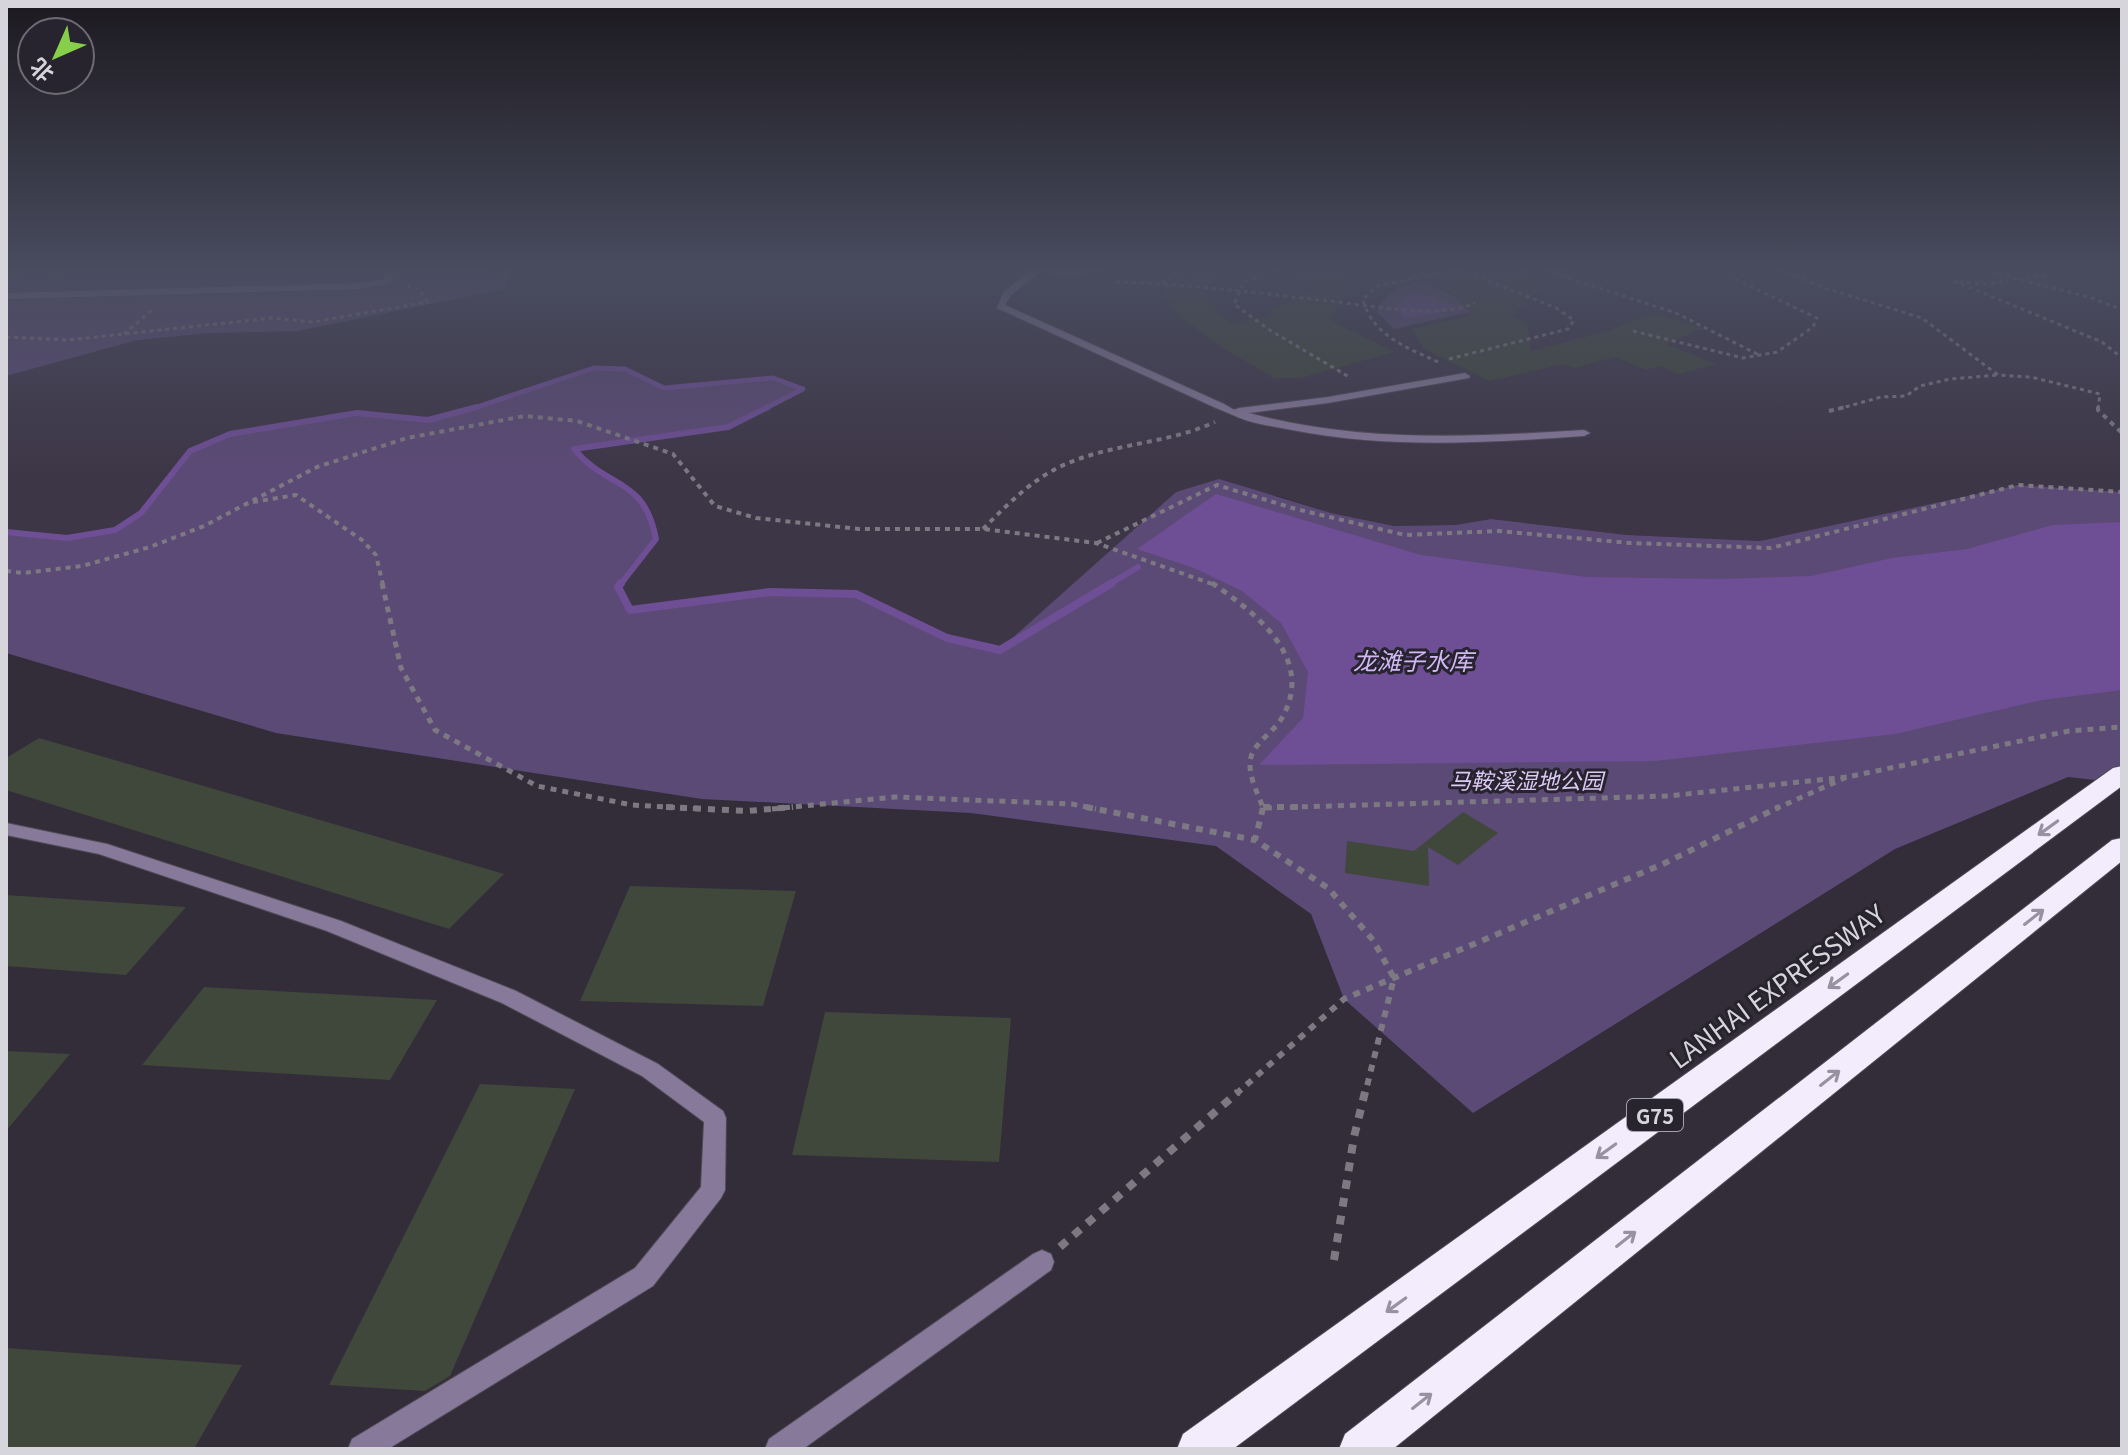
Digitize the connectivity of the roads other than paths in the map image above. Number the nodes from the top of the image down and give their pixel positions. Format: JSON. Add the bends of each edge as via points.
{"nodes":[{"id":1,"x":1068,"y":337,"type":"edge"},
{"id":2,"x":1465,"y":376,"type":"dead end"},
{"id":3,"x":1233,"y":412,"type":"junction"},
{"id":4,"x":1584,"y":433,"type":"dead end"},
{"id":5,"x":2116,"y":778,"type":"edge"},
{"id":6,"x":6,"y":829,"type":"edge"},
{"id":7,"x":2122,"y":847,"type":"edge"},
{"id":8,"x":1042,"y":1262,"type":"road end"},
{"id":9,"x":362,"y":1449,"type":"edge"},
{"id":10,"x":779,"y":1449,"type":"edge"},
{"id":11,"x":1198,"y":1449,"type":"edge"},
{"id":12,"x":1360,"y":1449,"type":"edge"}],
"edges":[{"from":1,"to":3,"type":"street"},
{"from":2,"to":3,"type":"street"},
{"from":3,"to":4,"type":"street","via":[[1374,441]]},
{"from":5,"to":11,"type":"highway","name":"LANHAI EXPRESSWAY","number":"G75","one_way":true},
{"from":6,"to":9,"type":"street","via":[[101,848],[334,926],[494,991],[650,1070],[715,1118],[713,1190],[644,1277]]},
{"from":12,"to":7,"type":"highway","one_way":true},
{"from":8,"to":10,"type":"street"}]}
